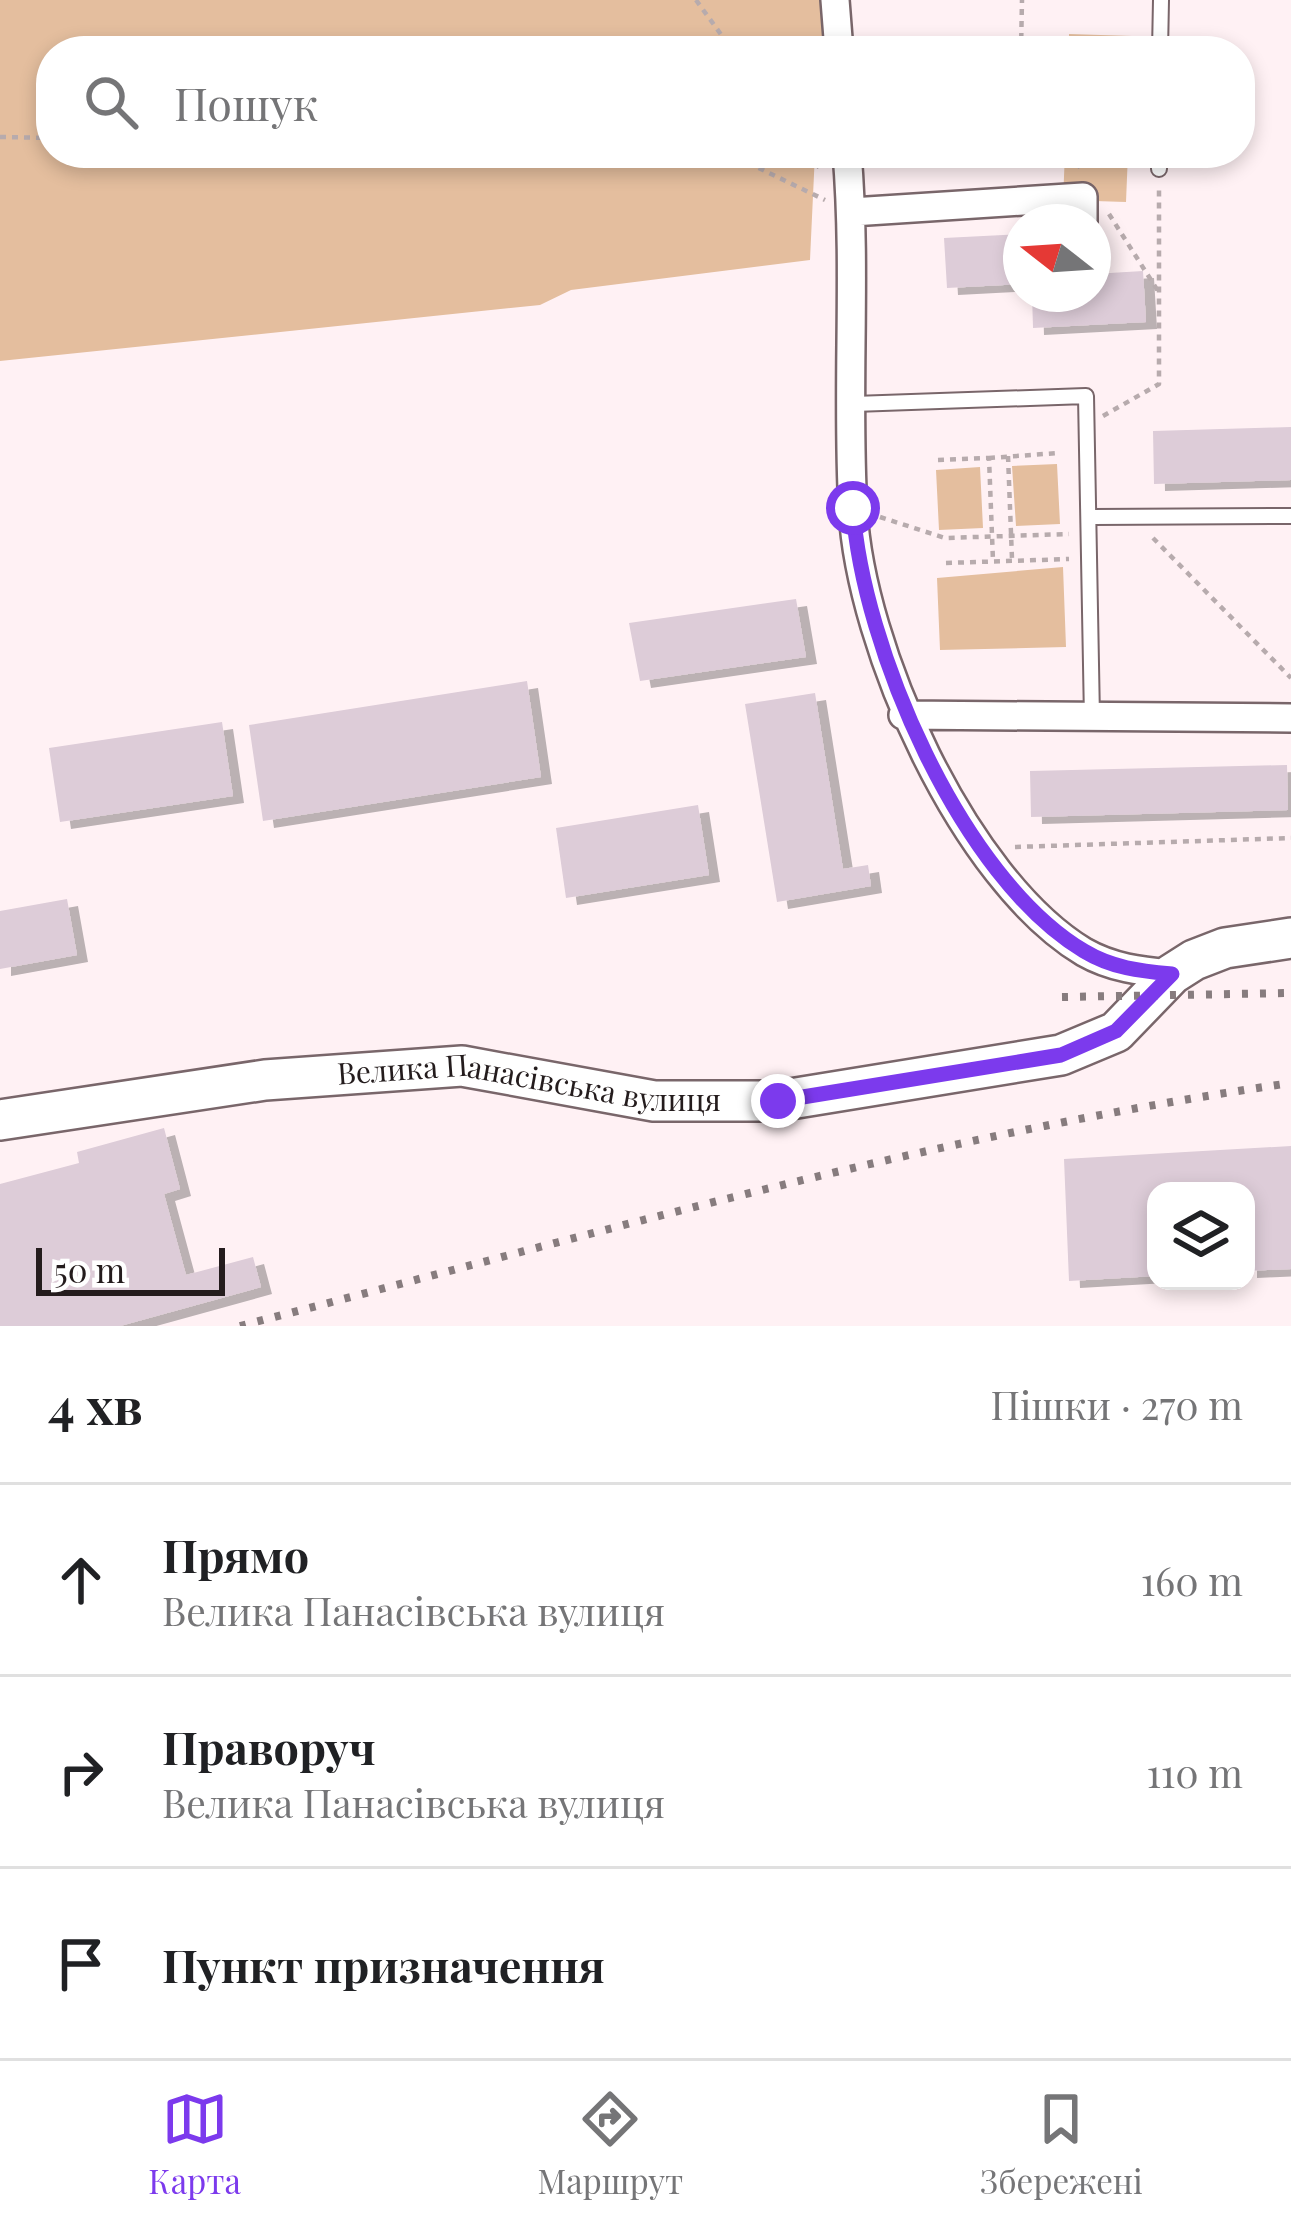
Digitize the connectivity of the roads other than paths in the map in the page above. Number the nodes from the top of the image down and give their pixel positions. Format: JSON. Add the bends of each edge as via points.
{"nodes":[{"id":1,"x":835,"y":0,"type":"edge"},
{"id":2,"x":1161,"y":0,"type":"edge"},
{"id":3,"x":838,"y":36,"type":"edge"},
{"id":4,"x":1160,"y":36,"type":"edge"},
{"id":5,"x":849,"y":168,"type":"edge"},
{"id":6,"x":1088,"y":204,"type":"edge"},
{"id":7,"x":852,"y":212,"type":"junction"},
{"id":8,"x":854,"y":404,"type":"junction"},
{"id":9,"x":1291,"y":516,"type":"edge"},
{"id":10,"x":1093,"y":525,"type":"junction"},
{"id":11,"x":903,"y":716,"type":"junction"},
{"id":12,"x":1092,"y":718,"type":"junction"},
{"id":13,"x":1291,"y":718,"type":"edge"},
{"id":14,"x":1291,"y":938,"type":"edge"},
{"id":15,"x":1172,"y":974,"type":"junction"},
{"id":16,"x":0,"y":1120,"type":"edge"}],
"edges":[{"from":1,"to":3,"type":"street"},
{"from":2,"to":4,"type":"lane"},
{"from":5,"to":7,"type":"street"},
{"from":6,"to":7,"type":"street","via":[[1083,197]]},
{"from":7,"to":8,"type":"street"},
{"from":8,"to":10,"type":"lane","via":[[1086,396]]},
{"from":8,"to":11,"type":"street","via":[[853,508]]},
{"from":9,"to":10,"type":"lane","via":[[1132,517]]},
{"from":10,"to":12,"type":"lane"},
{"from":11,"to":12,"type":"street"},
{"from":11,"to":15,"type":"street","via":[[983,848],[1029,904],[1082,951],[1125,970]]},
{"from":12,"to":13,"type":"street"},
{"from":14,"to":15,"type":"street","name":"Велика Панасівська вулиця","via":[[1225,948]]},
{"from":15,"to":16,"type":"street","name":"Велика Панасівська вулиця","via":[[1116,1031],[1061,1055],[778,1101],[654,1101],[462,1066],[265,1080]]}]}
